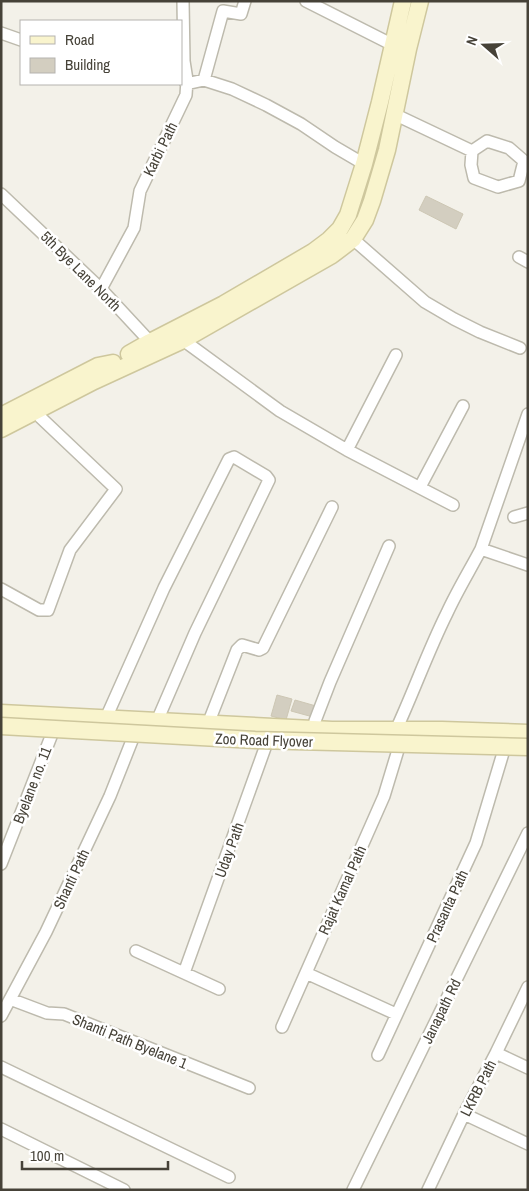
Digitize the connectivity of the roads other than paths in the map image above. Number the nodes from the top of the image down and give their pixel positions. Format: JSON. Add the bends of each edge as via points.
{"nodes":[{"id":1,"x":183,"y":1,"type":"edge"},
{"id":2,"x":245,"y":1,"type":"edge"},
{"id":3,"x":306,"y":1,"type":"edge"},
{"id":4,"x":403,"y":1,"type":"edge"},
{"id":5,"x":420,"y":1,"type":"edge"},
{"id":6,"x":1,"y":33,"type":"edge"},
{"id":7,"x":20,"y":40,"type":"edge"},
{"id":8,"x":393,"y":45,"type":"junction"},
{"id":9,"x":183,"y":71,"type":"edge"},
{"id":10,"x":204,"y":80,"type":"junction"},
{"id":11,"x":186,"y":84,"type":"junction"},
{"id":12,"x":394,"y":114,"type":"junction"},
{"id":13,"x":472,"y":151,"type":"junction"},
{"id":14,"x":364,"y":164,"type":"junction"},
{"id":15,"x":1,"y":194,"type":"edge"},
{"id":16,"x":353,"y":239,"type":"junction"},
{"id":17,"x":101,"y":289,"type":"junction"},
{"id":18,"x":183,"y":340,"type":"junction"},
{"id":19,"x":155,"y":346,"type":"junction"},
{"id":20,"x":520,"y":348,"type":"dead end"},
{"id":21,"x":396,"y":355,"type":"dead end"},
{"id":22,"x":116,"y":366,"type":"junction"},
{"id":23,"x":463,"y":406,"type":"dead end"},
{"id":24,"x":528,"y":414,"type":"edge"},
{"id":25,"x":2,"y":417,"type":"edge"},
{"id":26,"x":40,"y":417,"type":"junction"},
{"id":27,"x":1,"y":437,"type":"edge"},
{"id":28,"x":347,"y":450,"type":"junction"},
{"id":29,"x":420,"y":488,"type":"junction"},
{"id":30,"x":453,"y":505,"type":"dead end"},
{"id":31,"x":332,"y":507,"type":"dead end"},
{"id":32,"x":528,"y":513,"type":"edge"},
{"id":33,"x":514,"y":516,"type":"dead end"},
{"id":34,"x":389,"y":546,"type":"dead end"},
{"id":35,"x":481,"y":548,"type":"junction"},
{"id":36,"x":528,"y":566,"type":"edge"},
{"id":37,"x":1,"y":589,"type":"edge"},
{"id":38,"x":1,"y":712,"type":"edge"},
{"id":39,"x":106,"y":718,"type":"junction"},
{"id":40,"x":1,"y":719,"type":"edge"},
{"id":41,"x":157,"y":721,"type":"junction"},
{"id":42,"x":208,"y":724,"type":"junction"},
{"id":43,"x":1,"y":726,"type":"edge"},
{"id":44,"x":273,"y":728,"type":"junction"},
{"id":45,"x":314,"y":729,"type":"junction"},
{"id":46,"x":396,"y":730,"type":"junction"},
{"id":47,"x":1,"y":731,"type":"edge"},
{"id":48,"x":528,"y":733,"type":"edge"},
{"id":49,"x":52,"y":734,"type":"junction"},
{"id":50,"x":133,"y":738,"type":"junction"},
{"id":51,"x":528,"y":739,"type":"edge"},
{"id":52,"x":266,"y":747,"type":"junction"},
{"id":53,"x":528,"y":747,"type":"edge"},
{"id":54,"x":398,"y":750,"type":"junction"},
{"id":55,"x":503,"y":753,"type":"junction"},
{"id":56,"x":528,"y":754,"type":"edge"},
{"id":57,"x":528,"y":833,"type":"edge"},
{"id":58,"x":1,"y":864,"type":"edge"},
{"id":59,"x":136,"y":951,"type":"dead end"},
{"id":60,"x":184,"y":973,"type":"junction"},
{"id":61,"x":306,"y":973,"type":"junction"},
{"id":62,"x":219,"y":989,"type":"dead end"},
{"id":63,"x":527,"y":990,"type":"edge"},
{"id":64,"x":10,"y":999,"type":"junction"},
{"id":65,"x":396,"y":1014,"type":"junction"},
{"id":66,"x":1,"y":1016,"type":"edge"},
{"id":67,"x":282,"y":1028,"type":"dead end"},
{"id":68,"x":496,"y":1054,"type":"junction"},
{"id":69,"x":378,"y":1055,"type":"dead end"},
{"id":70,"x":1,"y":1067,"type":"edge"},
{"id":71,"x":528,"y":1068,"type":"edge"},
{"id":72,"x":249,"y":1088,"type":"dead end"},
{"id":73,"x":464,"y":1114,"type":"junction"},
{"id":74,"x":1,"y":1129,"type":"edge"},
{"id":75,"x":528,"y":1144,"type":"edge"},
{"id":76,"x":229,"y":1177,"type":"dead end"},
{"id":77,"x":124,"y":1190,"type":"edge"},
{"id":78,"x":353,"y":1190,"type":"edge"},
{"id":79,"x":428,"y":1190,"type":"edge"}],
"edges":[{"from":1,"to":9,"type":"street","name":"Karbi Path"},
{"from":2,"to":10,"type":"street","via":[[241,14],[223,11]]},
{"from":3,"to":8,"type":"street"},
{"from":4,"to":8,"type":"main road"},
{"from":5,"to":12,"type":"main road"},
{"from":6,"to":7,"type":"street"},
{"from":8,"to":14,"type":"main road"},
{"from":9,"to":11,"type":"street","name":"Karbi Path"},
{"from":10,"to":11,"type":"street"},
{"from":10,"to":14,"type":"street","via":[[266,105]]},
{"from":11,"to":17,"type":"street","name":"Karbi Path","via":[[186,95],[140,191],[134,228]]},
{"from":12,"to":13,"type":"street"},
{"from":12,"to":16,"type":"main road","via":[[372,201]]},
{"from":13,"to":13,"type":"street","via":[[488,141],[509,148],[524,161],[519,181],[498,188],[474,178]]},
{"from":14,"to":19,"type":"main road","via":[[348,216],[330,240]]},
{"from":15,"to":17,"type":"street","name":"5th Bye Lane North"},
{"from":16,"to":18,"type":"main road","via":[[332,255]]},
{"from":16,"to":20,"type":"street","via":[[424,302],[480,332]]},
{"from":17,"to":19,"type":"street","name":"5th Bye Lane North"},
{"from":18,"to":19,"type":"main road"},
{"from":18,"to":28,"type":"street","via":[[280,411]]},
{"from":19,"to":22,"type":"main road"},
{"from":21,"to":28,"type":"street"},
{"from":22,"to":25,"type":"main road"},
{"from":22,"to":25,"type":"main road","via":[[98,366]]},
{"from":22,"to":26,"type":"main road","via":[[108,382]]},
{"from":23,"to":29,"type":"street"},
{"from":24,"to":35,"type":"street"},
{"from":26,"to":27,"type":"main road"},
{"from":26,"to":37,"type":"street","via":[[116,489],[70,550],[48,610],[39,610]]},
{"from":28,"to":29,"type":"street"},
{"from":29,"to":30,"type":"street"},
{"from":31,"to":42,"type":"street","via":[[263,648],[259,650],[242,645],[236,650]]},
{"from":32,"to":33,"type":"street"},
{"from":34,"to":45,"type":"street","via":[[330,682]]},
{"from":35,"to":36,"type":"street"},
{"from":35,"to":46,"type":"street","via":[[447,613]]},
{"from":38,"to":39,"type":"main road"},
{"from":39,"to":41,"type":"main road"},
{"from":39,"to":41,"type":"street","via":[[164,588],[229,459],[234,457],[269,480],[195,633]]},
{"from":40,"to":51,"type":"main road","name":"Zoo Road Flyover","via":[[314,734]]},
{"from":41,"to":42,"type":"main road"},
{"from":42,"to":44,"type":"main road"},
{"from":43,"to":53,"type":"main road","name":"Zoo Road Flyover","bridge":true,"via":[[255,740]]},
{"from":44,"to":45,"type":"main road"},
{"from":44,"to":52,"type":"street","name":"Uday Path"},
{"from":45,"to":46,"type":"main road"},
{"from":46,"to":48,"type":"main road"},
{"from":47,"to":49,"type":"main road"},
{"from":49,"to":50,"type":"main road"},
{"from":49,"to":58,"type":"street","name":"Byelane no. 11"},
{"from":50,"to":52,"type":"main road"},
{"from":50,"to":64,"type":"street","name":"Shanti Path","via":[[110,796],[46,932]]},
{"from":52,"to":54,"type":"main road"},
{"from":52,"to":60,"type":"street","name":"Uday Path"},
{"from":54,"to":55,"type":"main road"},
{"from":54,"to":61,"type":"street","name":"Rajat Kamal Path","via":[[384,796]]},
{"from":55,"to":56,"type":"main road"},
{"from":55,"to":65,"type":"street","name":"Prasanta Path","via":[[476,843]]},
{"from":57,"to":78,"type":"street","name":"Janapath Rd"},
{"from":59,"to":60,"type":"street"},
{"from":60,"to":62,"type":"street"},
{"from":61,"to":65,"type":"street"},
{"from":61,"to":67,"type":"street","name":"Rajat Kamal Path"},
{"from":63,"to":68,"type":"street","name":"LKRB Path"},
{"from":64,"to":66,"type":"street","name":"Shanti Path"},
{"from":64,"to":72,"type":"street","name":"Shanti Path Byelane 1","via":[[47,1013],[64,1014]]},
{"from":65,"to":69,"type":"street","name":"Prasanta Path"},
{"from":68,"to":71,"type":"street"},
{"from":68,"to":73,"type":"street","name":"LKRB Path"},
{"from":70,"to":76,"type":"street"},
{"from":73,"to":75,"type":"street"},
{"from":73,"to":79,"type":"street","name":"LKRB Path"},
{"from":74,"to":77,"type":"street"}]}
